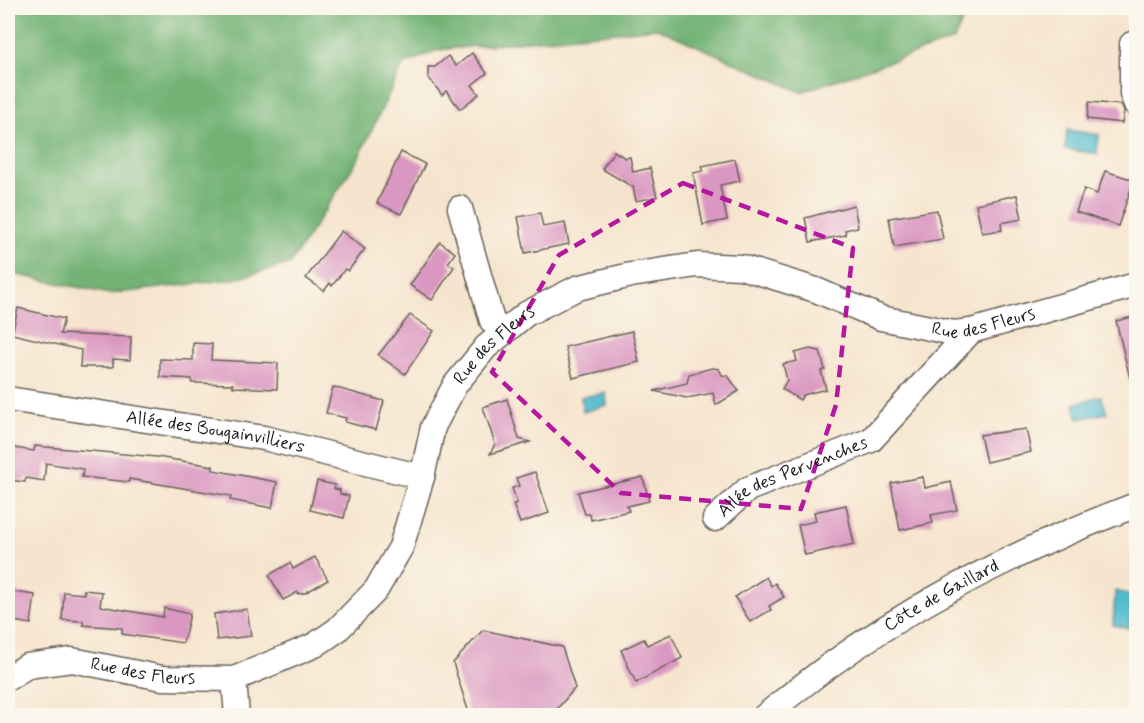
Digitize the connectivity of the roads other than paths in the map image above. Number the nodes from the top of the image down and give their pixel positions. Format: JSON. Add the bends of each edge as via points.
{"nodes":[{"id":1,"x":1132,"y":44,"type":"dead end"},
{"id":2,"x":1137,"y":104,"type":"edge"},
{"id":3,"x":460,"y":208,"type":"dead end"},
{"id":4,"x":1137,"y":285,"type":"edge"},
{"id":5,"x":971,"y":331,"type":"junction"},
{"id":6,"x":503,"y":333,"type":"junction"},
{"id":7,"x":8,"y":399,"type":"edge"},
{"id":8,"x":422,"y":477,"type":"junction"},
{"id":9,"x":1137,"y":506,"type":"edge"},
{"id":10,"x":715,"y":519,"type":"dead end"},
{"id":11,"x":8,"y":678,"type":"edge"},
{"id":12,"x":234,"y":679,"type":"junction"},
{"id":13,"x":237,"y":716,"type":"edge"},
{"id":14,"x":765,"y":716,"type":"edge"}],
"edges":[{"from":1,"to":2,"type":"street","via":[[1132,94]]},
{"from":3,"to":6,"type":"street","via":[[492,321]]},
{"from":4,"to":5,"type":"street","name":"Rue des Fleurs"},
{"from":5,"to":6,"type":"street","name":"Rue des Fleurs","via":[[954,333],[881,318],[816,290],[741,267],[697,265],[631,274],[577,288],[526,314]]},
{"from":5,"to":10,"type":"street","name":"Allée des Pervenches","via":[[871,440],[748,489]]},
{"from":6,"to":8,"type":"street","name":"Rue des Fleurs","via":[[455,385],[433,427]]},
{"from":7,"to":8,"type":"street","name":"Allée des Bougainvilliers","via":[[264,438]]},
{"from":8,"to":12,"type":"street","name":"Rue des Fleurs","via":[[401,547],[376,590],[337,630],[315,645]]},
{"from":9,"to":14,"type":"street","name":"Côte de Gaillard","via":[[1035,546],[916,609],[811,676]]},
{"from":11,"to":12,"type":"street","name":"Rue des Fleurs","via":[[27,666],[72,660],[162,678]]},
{"from":12,"to":13,"type":"street"}]}
